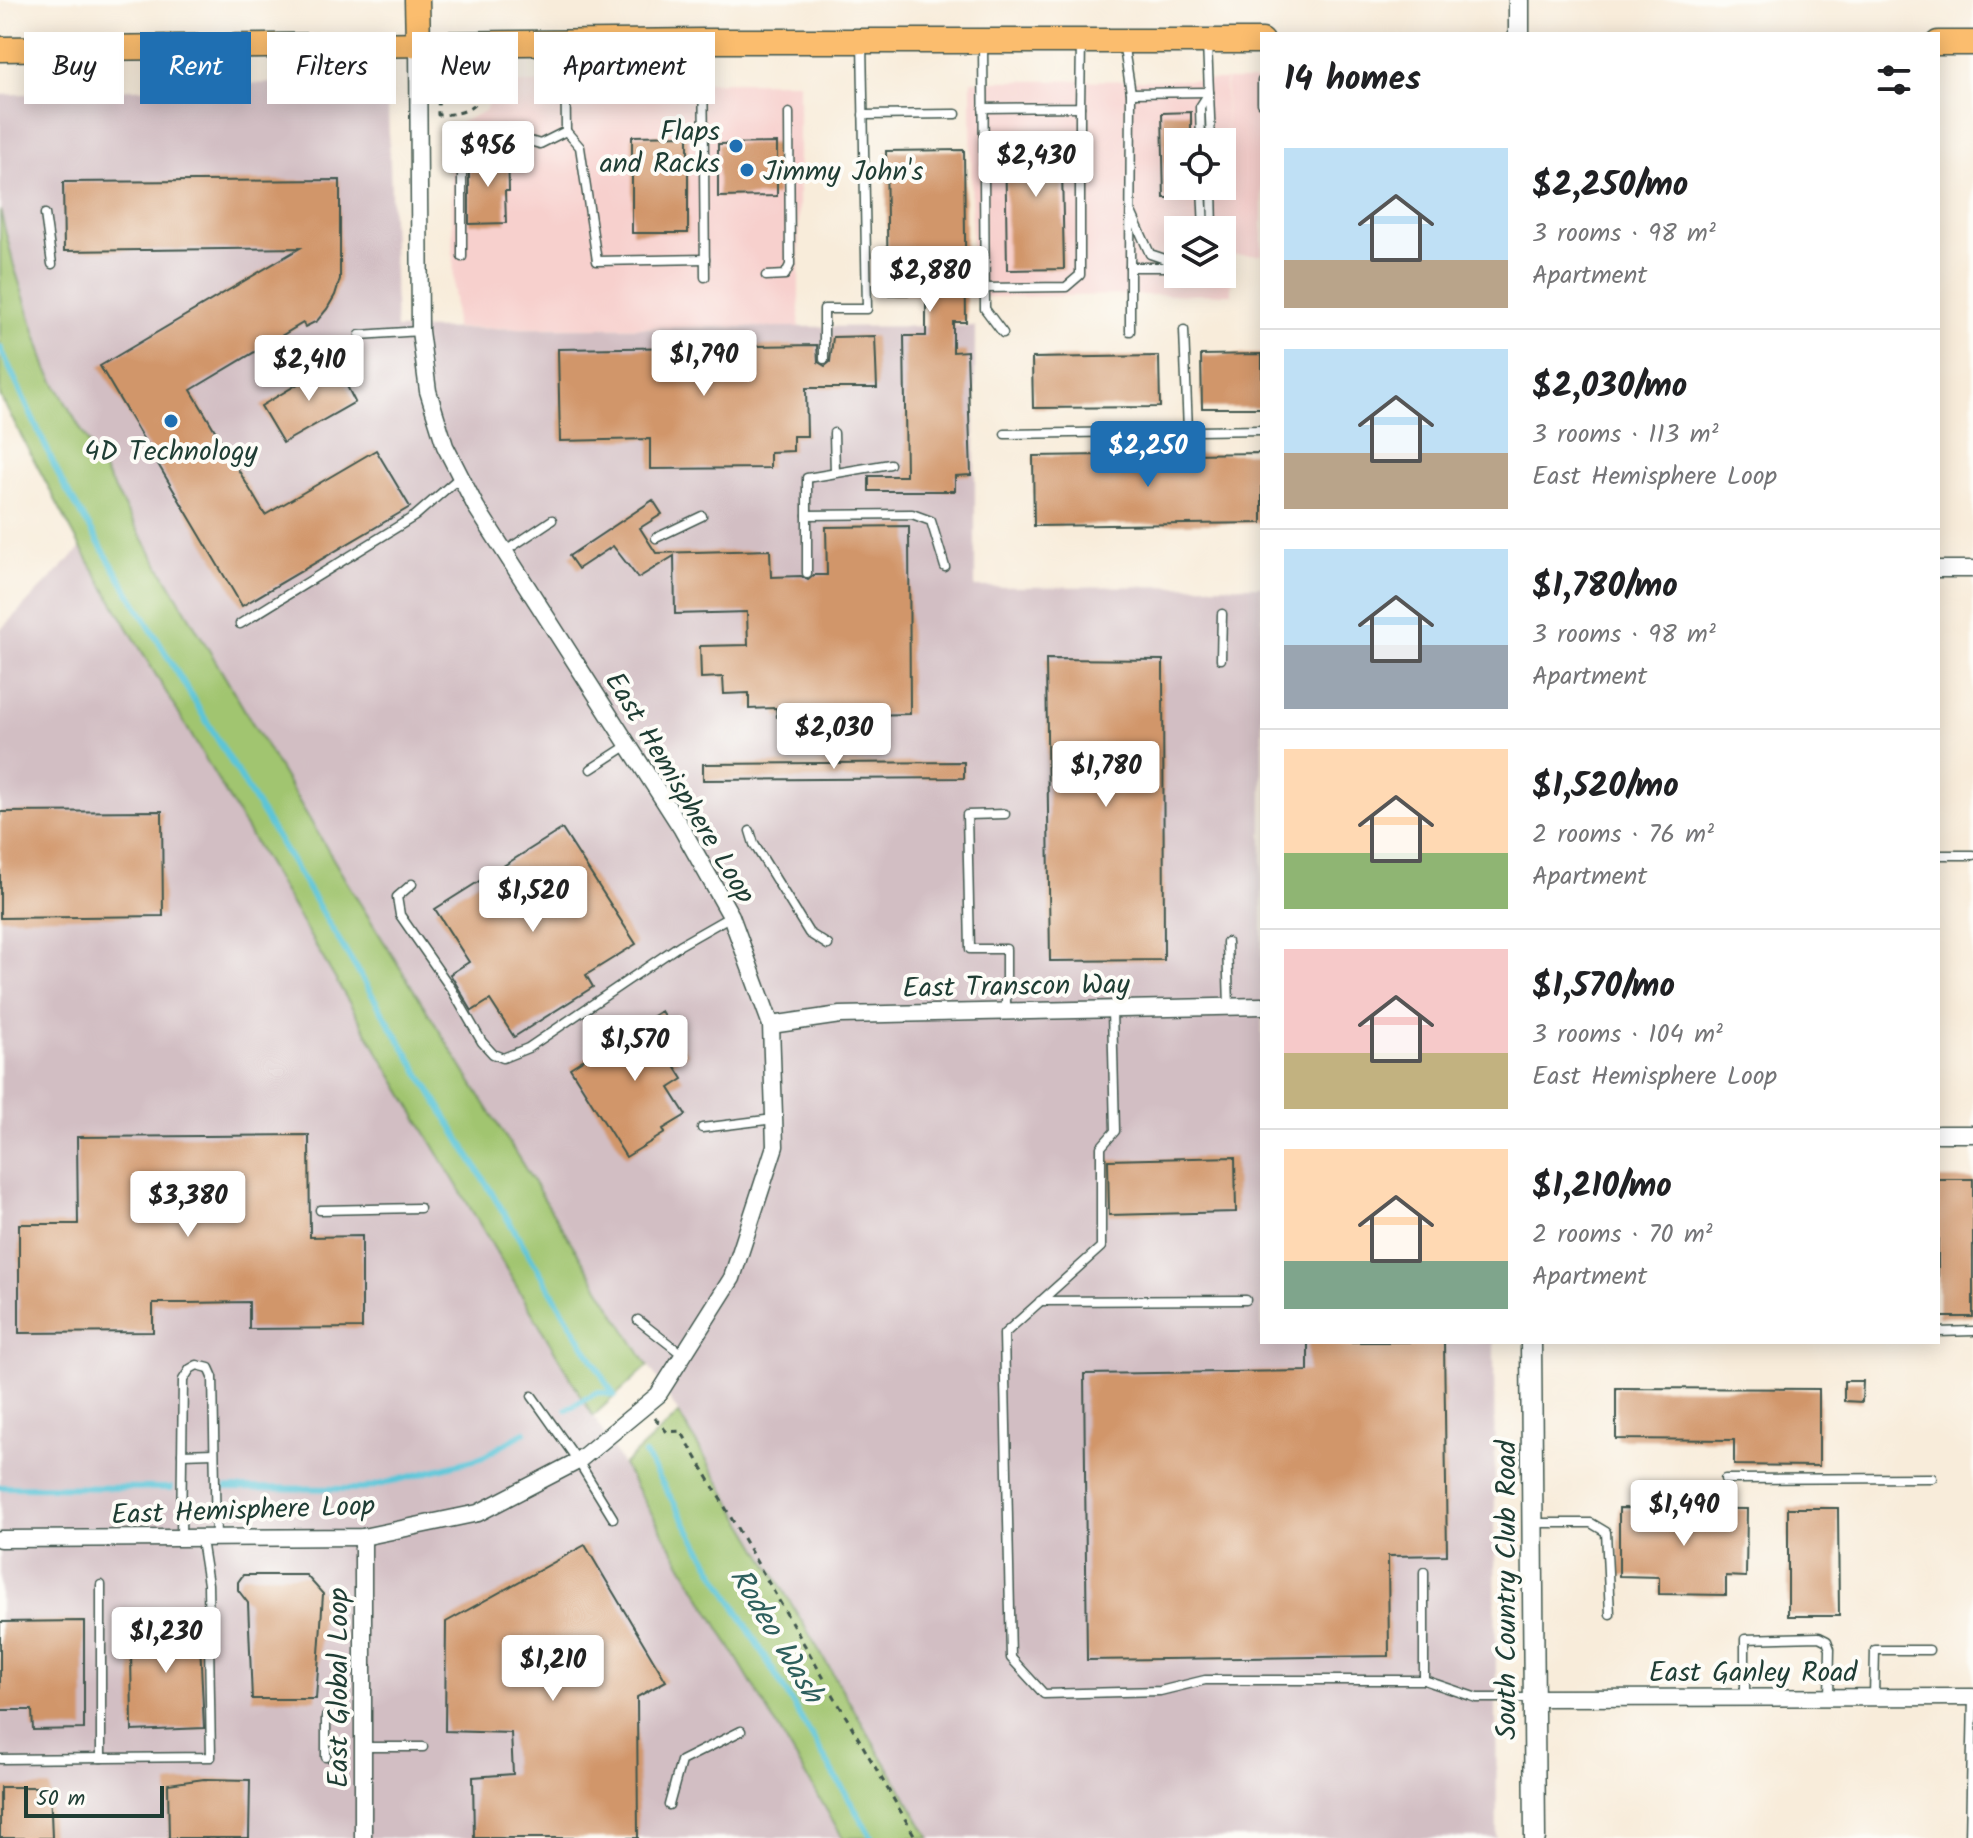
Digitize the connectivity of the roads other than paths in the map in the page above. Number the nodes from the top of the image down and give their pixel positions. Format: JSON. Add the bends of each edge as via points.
{"nodes":[{"id":1,"x":417,"y":0,"type":"edge"},
{"id":2,"x":1519,"y":0,"type":"edge"},
{"id":3,"x":418,"y":32,"type":"edge"},
{"id":4,"x":1519,"y":32,"type":"edge"},
{"id":5,"x":715,"y":41,"type":"edge"},
{"id":6,"x":862,"y":41,"type":"junction"},
{"id":7,"x":983,"y":41,"type":"junction"},
{"id":8,"x":1081,"y":41,"type":"junction"},
{"id":9,"x":1123,"y":41,"type":"junction"},
{"id":10,"x":1207,"y":41,"type":"junction"},
{"id":11,"x":1260,"y":41,"type":"edge"},
{"id":12,"x":412,"y":43,"type":"edge"},
{"id":13,"x":1940,"y":43,"type":"edge"},
{"id":14,"x":1973,"y":43,"type":"edge"},
{"id":15,"x":0,"y":49,"type":"edge"},
{"id":16,"x":1209,"y":92,"type":"junction"},
{"id":17,"x":1131,"y":93,"type":"junction"},
{"id":18,"x":418,"y":104,"type":"edge"},
{"id":19,"x":566,"y":104,"type":"edge"},
{"id":20,"x":704,"y":104,"type":"edge"},
{"id":21,"x":1080,"y":107,"type":"junction"},
{"id":22,"x":983,"y":108,"type":"junction"},
{"id":23,"x":789,"y":113,"type":"dead end"},
{"id":24,"x":956,"y":114,"type":"dead end"},
{"id":25,"x":863,"y":115,"type":"junction"},
{"id":26,"x":1201,"y":128,"type":"edge"},
{"id":27,"x":1210,"y":128,"type":"edge"},
{"id":28,"x":566,"y":131,"type":"junction"},
{"id":29,"x":1130,"y":210,"type":"junction"},
{"id":30,"x":45,"y":214,"type":"dead end"},
{"id":31,"x":462,"y":257,"type":"dead end"},
{"id":32,"x":705,"y":259,"type":"junction"},
{"id":33,"x":1164,"y":259,"type":"edge"},
{"id":34,"x":52,"y":264,"type":"dead end"},
{"id":35,"x":1130,"y":267,"type":"junction"},
{"id":36,"x":1164,"y":267,"type":"edge"},
{"id":37,"x":766,"y":276,"type":"dead end"},
{"id":38,"x":705,"y":277,"type":"dead end"},
{"id":39,"x":985,"y":288,"type":"junction"},
{"id":40,"x":1184,"y":330,"type":"dead end"},
{"id":41,"x":420,"y":331,"type":"junction"},
{"id":42,"x":1130,"y":331,"type":"dead end"},
{"id":43,"x":1003,"y":333,"type":"dead end"},
{"id":44,"x":360,"y":335,"type":"dead end"},
{"id":45,"x":824,"y":359,"type":"dead end"},
{"id":46,"x":1260,"y":430,"type":"edge"},
{"id":47,"x":1188,"y":431,"type":"junction"},
{"id":48,"x":834,"y":433,"type":"dead end"},
{"id":49,"x":1005,"y":434,"type":"dead end"},
{"id":50,"x":890,"y":464,"type":"dead end"},
{"id":51,"x":835,"y":473,"type":"junction"},
{"id":52,"x":461,"y":476,"type":"junction"},
{"id":53,"x":807,"y":515,"type":"junction"},
{"id":54,"x":702,"y":516,"type":"dead end"},
{"id":55,"x":552,"y":520,"type":"dead end"},
{"id":56,"x":656,"y":538,"type":"dead end"},
{"id":57,"x":504,"y":552,"type":"junction"},
{"id":58,"x":945,"y":567,"type":"dead end"},
{"id":59,"x":1940,"y":569,"type":"edge"},
{"id":60,"x":1973,"y":569,"type":"edge"},
{"id":61,"x":807,"y":573,"type":"dead end"},
{"id":62,"x":1222,"y":614,"type":"dead end"},
{"id":63,"x":240,"y":624,"type":"dead end"},
{"id":64,"x":1221,"y":659,"type":"dead end"},
{"id":65,"x":628,"y":745,"type":"junction"},
{"id":66,"x":591,"y":769,"type":"dead end"},
{"id":67,"x":1005,"y":814,"type":"dead end"},
{"id":68,"x":750,"y":831,"type":"dead end"},
{"id":69,"x":1940,"y":855,"type":"edge"},
{"id":70,"x":1973,"y":855,"type":"edge"},
{"id":71,"x":412,"y":884,"type":"dead end"},
{"id":72,"x":731,"y":916,"type":"junction"},
{"id":73,"x":1227,"y":942,"type":"dead end"},
{"id":74,"x":828,"y":945,"type":"dead end"},
{"id":75,"x":1260,"y":1006,"type":"edge"},
{"id":76,"x":1229,"y":1007,"type":"junction"},
{"id":77,"x":1112,"y":1010,"type":"junction"},
{"id":78,"x":1006,"y":1011,"type":"junction"},
{"id":79,"x":771,"y":1025,"type":"junction"},
{"id":80,"x":774,"y":1119,"type":"junction"},
{"id":81,"x":702,"y":1128,"type":"dead end"},
{"id":82,"x":1940,"y":1134,"type":"edge"},
{"id":83,"x":1973,"y":1134,"type":"edge"},
{"id":84,"x":420,"y":1208,"type":"dead end"},
{"id":85,"x":320,"y":1210,"type":"dead end"},
{"id":86,"x":1246,"y":1300,"type":"dead end"},
{"id":87,"x":1040,"y":1301,"type":"junction"},
{"id":88,"x":638,"y":1320,"type":"dead end"},
{"id":89,"x":1973,"y":1331,"type":"edge"},
{"id":90,"x":1940,"y":1332,"type":"edge"},
{"id":91,"x":1531,"y":1344,"type":"edge"},
{"id":92,"x":683,"y":1355,"type":"junction"},
{"id":93,"x":532,"y":1396,"type":"dead end"},
{"id":94,"x":213,"y":1453,"type":"junction"},
{"id":95,"x":182,"y":1454,"type":"junction"},
{"id":96,"x":578,"y":1461,"type":"junction"},
{"id":97,"x":1932,"y":1478,"type":"dead end"},
{"id":98,"x":1725,"y":1479,"type":"dead end"},
{"id":99,"x":613,"y":1518,"type":"dead end"},
{"id":100,"x":1532,"y":1523,"type":"junction"},
{"id":101,"x":363,"y":1537,"type":"junction"},
{"id":102,"x":0,"y":1539,"type":"edge"},
{"id":103,"x":181,"y":1540,"type":"junction"},
{"id":104,"x":209,"y":1540,"type":"junction"},
{"id":105,"x":1424,"y":1572,"type":"dead end"},
{"id":106,"x":101,"y":1585,"type":"dead end"},
{"id":107,"x":1610,"y":1614,"type":"dead end"},
{"id":108,"x":1929,"y":1650,"type":"dead end"},
{"id":109,"x":1424,"y":1680,"type":"junction"},
{"id":110,"x":1829,"y":1697,"type":"junction"},
{"id":111,"x":1874,"y":1697,"type":"junction"},
{"id":112,"x":1973,"y":1697,"type":"edge"},
{"id":113,"x":1533,"y":1698,"type":"junction"},
{"id":114,"x":1745,"y":1698,"type":"junction"},
{"id":115,"x":326,"y":1717,"type":"dead end"},
{"id":116,"x":741,"y":1731,"type":"dead end"},
{"id":117,"x":364,"y":1747,"type":"junction"},
{"id":118,"x":423,"y":1747,"type":"dead end"},
{"id":119,"x":326,"y":1757,"type":"dead end"},
{"id":120,"x":101,"y":1758,"type":"junction"},
{"id":121,"x":0,"y":1759,"type":"edge"},
{"id":122,"x":669,"y":1805,"type":"dead end"},
{"id":123,"x":363,"y":1838,"type":"edge"},
{"id":124,"x":1535,"y":1838,"type":"edge"},
{"id":125,"x":1970,"y":1838,"type":"edge"}],
"edges":[{"from":1,"to":3,"type":"main road"},
{"from":2,"to":4,"type":"street"},
{"from":5,"to":6,"type":"main road"},
{"from":6,"to":7,"type":"main road"},
{"from":6,"to":25,"type":"lane"},
{"from":7,"to":8,"type":"main road"},
{"from":7,"to":22,"type":"lane"},
{"from":8,"to":9,"type":"main road"},
{"from":8,"to":21,"type":"lane"},
{"from":9,"to":10,"type":"main road"},
{"from":9,"to":17,"type":"lane"},
{"from":10,"to":11,"type":"main road"},
{"from":10,"to":16,"type":"lane"},
{"from":12,"to":15,"type":"main road"},
{"from":13,"to":14,"type":"main road"},
{"from":16,"to":17,"type":"lane"},
{"from":16,"to":26,"type":"lane","via":[[1200,107]]},
{"from":16,"to":27,"type":"lane"},
{"from":17,"to":29,"type":"lane"},
{"from":18,"to":41,"type":"street","name":"East Hemisphere Loop"},
{"from":19,"to":28,"type":"lane"},
{"from":20,"to":32,"type":"lane"},
{"from":21,"to":22,"type":"lane"},
{"from":21,"to":39,"type":"lane","via":[[1080,275],[1066,287]]},
{"from":22,"to":39,"type":"lane"},
{"from":23,"to":37,"type":"lane","via":[[790,265],[785,275]]},
{"from":24,"to":25,"type":"lane"},
{"from":25,"to":45,"type":"lane","via":[[867,309],[824,309]]},
{"from":28,"to":31,"type":"lane","via":[[540,144],[484,138],[466,145]]},
{"from":28,"to":32,"type":"lane","via":[[580,147],[597,261]]},
{"from":29,"to":33,"type":"lane","via":[[1150,254]]},
{"from":29,"to":35,"type":"lane"},
{"from":30,"to":34,"type":"lane"},
{"from":32,"to":38,"type":"lane"},
{"from":35,"to":36,"type":"lane"},
{"from":35,"to":42,"type":"lane"},
{"from":39,"to":43,"type":"lane","via":[[985,309]]},
{"from":40,"to":47,"type":"lane"},
{"from":41,"to":44,"type":"lane"},
{"from":41,"to":52,"type":"street","name":"East Hemisphere Loop","via":[[428,391],[445,446]]},
{"from":46,"to":47,"type":"lane"},
{"from":47,"to":49,"type":"lane"},
{"from":48,"to":51,"type":"lane"},
{"from":50,"to":51,"type":"lane"},
{"from":51,"to":53,"type":"lane","via":[[807,478]]},
{"from":52,"to":57,"type":"street","name":"East Hemisphere Loop"},
{"from":52,"to":63,"type":"lane","via":[[415,516]]},
{"from":53,"to":58,"type":"lane","via":[[912,514],[931,521]]},
{"from":53,"to":61,"type":"lane"},
{"from":54,"to":56,"type":"lane"},
{"from":55,"to":57,"type":"lane"},
{"from":57,"to":65,"type":"street","name":"East Hemisphere Loop"},
{"from":59,"to":60,"type":"street"},
{"from":62,"to":64,"type":"lane"},
{"from":65,"to":66,"type":"lane"},
{"from":65,"to":72,"type":"street","name":"East Hemisphere Loop"},
{"from":67,"to":78,"type":"lane","via":[[967,815],[970,949],[1006,949]]},
{"from":68,"to":74,"type":"lane","via":[[809,933]]},
{"from":69,"to":70,"type":"lane"},
{"from":71,"to":72,"type":"lane","via":[[397,897],[400,915],[482,1042],[503,1058],[528,1048]]},
{"from":72,"to":79,"type":"street","name":"East Hemisphere Loop"},
{"from":73,"to":76,"type":"lane"},
{"from":75,"to":76,"type":"street","name":"East Transcon Way"},
{"from":76,"to":77,"type":"street","name":"East Transcon Way"},
{"from":77,"to":78,"type":"street","name":"East Transcon Way"},
{"from":77,"to":87,"type":"lane","via":[[1115,1131],[1101,1147],[1101,1247]]},
{"from":78,"to":79,"type":"street","name":"East Transcon Way","via":[[840,1015]]},
{"from":79,"to":80,"type":"street","name":"East Hemisphere Loop"},
{"from":80,"to":81,"type":"lane"},
{"from":80,"to":92,"type":"street","name":"East Hemisphere Loop","via":[[775,1146],[732,1278]]},
{"from":82,"to":83,"type":"street"},
{"from":84,"to":85,"type":"lane"},
{"from":86,"to":87,"type":"lane"},
{"from":87,"to":109,"type":"lane","via":[[1004,1334],[1011,1658],[1044,1694],[1160,1691],[1205,1680]]},
{"from":88,"to":92,"type":"lane"},
{"from":89,"to":90,"type":"lane"},
{"from":91,"to":100,"type":"street","name":"South Country Club Road"},
{"from":92,"to":96,"type":"street","name":"East Hemisphere Loop","via":[[658,1395]]},
{"from":93,"to":96,"type":"lane"},
{"from":94,"to":95,"type":"lane"},
{"from":94,"to":95,"type":"lane","via":[[213,1377],[209,1368],[197,1365],[183,1380]]},
{"from":94,"to":104,"type":"lane"},
{"from":95,"to":103,"type":"lane"},
{"from":96,"to":99,"type":"lane"},
{"from":96,"to":101,"type":"street","name":"East Hemisphere Loop","via":[[478,1513]]},
{"from":97,"to":98,"type":"lane"},
{"from":100,"to":107,"type":"lane","via":[[1591,1523],[1606,1532]]},
{"from":100,"to":113,"type":"street","name":"South Country Club Road"},
{"from":101,"to":104,"type":"street","name":"East Hemisphere Loop"},
{"from":101,"to":117,"type":"street","name":"East Global Loop"},
{"from":102,"to":103,"type":"street","name":"East Hemisphere Loop"},
{"from":103,"to":104,"type":"street","name":"East Hemisphere Loop"},
{"from":104,"to":120,"type":"lane","via":[[211,1757]]},
{"from":105,"to":109,"type":"lane"},
{"from":106,"to":120,"type":"lane"},
{"from":108,"to":111,"type":"lane","via":[[1875,1650]]},
{"from":109,"to":113,"type":"lane","via":[[1477,1698]]},
{"from":110,"to":111,"type":"street","name":"East Ganley Road"},
{"from":110,"to":114,"type":"street","name":"East Ganley Road"},
{"from":110,"to":114,"type":"lane","via":[[1830,1649],[1819,1637],[1745,1639]]},
{"from":111,"to":112,"type":"street","name":"East Ganley Road"},
{"from":112,"to":125,"type":"lane"},
{"from":113,"to":114,"type":"street","name":"East Ganley Road"},
{"from":113,"to":124,"type":"street","name":"South Country Club Road"},
{"from":115,"to":119,"type":"lane"},
{"from":116,"to":122,"type":"lane","via":[[681,1761]]},
{"from":117,"to":118,"type":"lane"},
{"from":117,"to":123,"type":"street","name":"East Global Loop"},
{"from":120,"to":121,"type":"lane"}]}
